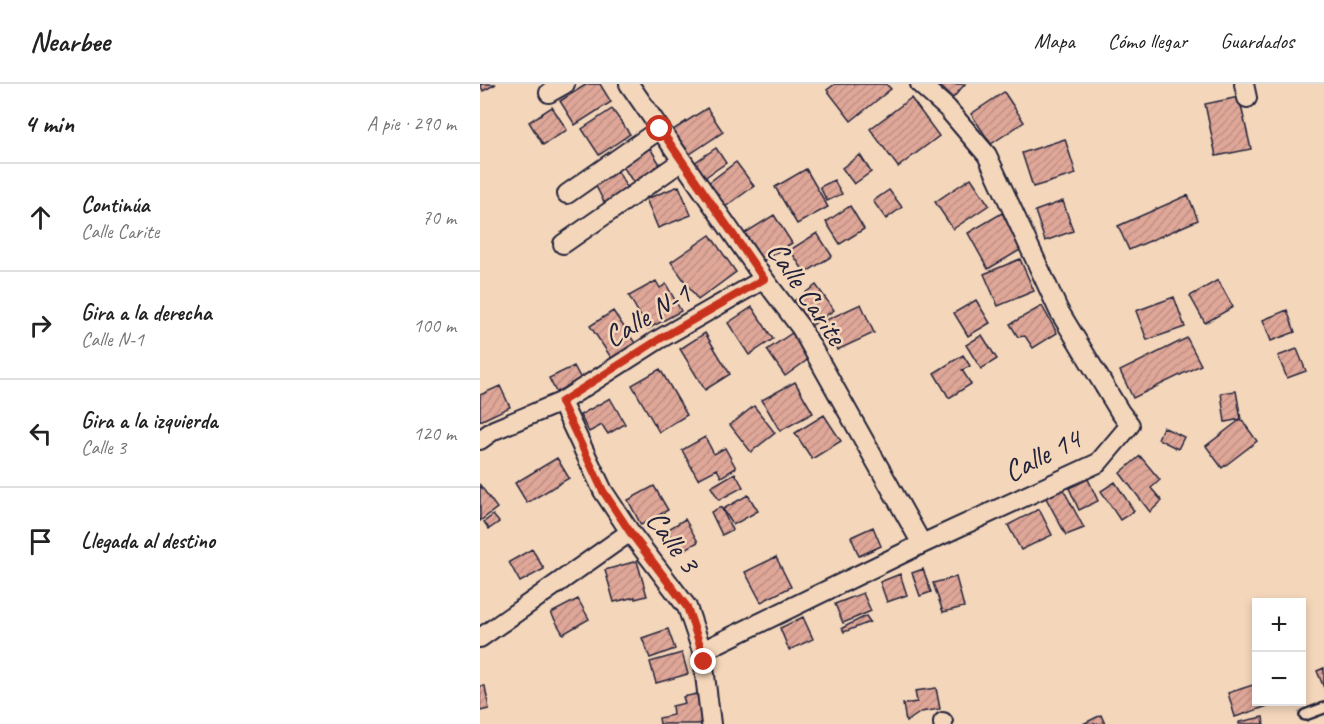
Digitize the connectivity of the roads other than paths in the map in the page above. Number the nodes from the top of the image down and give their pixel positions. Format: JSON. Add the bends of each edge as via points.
{"nodes":[{"id":1,"x":629,"y":84,"type":"edge"},
{"id":2,"x":920,"y":84,"type":"edge"},
{"id":3,"x":660,"y":129,"type":"junction"},
{"id":4,"x":682,"y":161,"type":"junction"},
{"id":5,"x":567,"y":194,"type":"dead end"},
{"id":6,"x":563,"y":244,"type":"dead end"},
{"id":7,"x":764,"y":279,"type":"junction"},
{"id":8,"x":561,"y":402,"type":"junction"},
{"id":9,"x":480,"y":440,"type":"edge"},
{"id":10,"x":630,"y":532,"type":"junction"},
{"id":11,"x":922,"y":544,"type":"junction"},
{"id":12,"x":480,"y":638,"type":"edge"},
{"id":13,"x":702,"y":651,"type":"junction"},
{"id":14,"x":1324,"y":708,"type":"edge"},
{"id":15,"x":1305,"y":715,"type":"dead end"},
{"id":16,"x":711,"y":724,"type":"edge"}],
"edges":[{"from":1,"to":3,"type":"street","name":"Calle Carite"},
{"from":2,"to":11,"type":"street","name":"Calle 14","via":[[947,108],[987,155],[1059,311],[1130,425],[1098,463]]},
{"from":3,"to":4,"type":"street","name":"Calle Carite"},
{"from":3,"to":5,"type":"street"},
{"from":4,"to":6,"type":"street"},
{"from":4,"to":7,"type":"street","name":"Calle Carite"},
{"from":7,"to":8,"type":"street","name":"Calle N-1"},
{"from":7,"to":11,"type":"street","name":"Calle Carite","via":[[801,328]]},
{"from":8,"to":9,"type":"street","via":[[494,430]]},
{"from":8,"to":10,"type":"street","name":"Calle 3","via":[[603,491]]},
{"from":10,"to":12,"type":"street"},
{"from":10,"to":13,"type":"street","name":"Calle 3","via":[[687,607]]},
{"from":11,"to":13,"type":"street","name":"Calle 14"},
{"from":13,"to":16,"type":"street","name":"Calle 3"},
{"from":14,"to":15,"type":"lane"}]}
